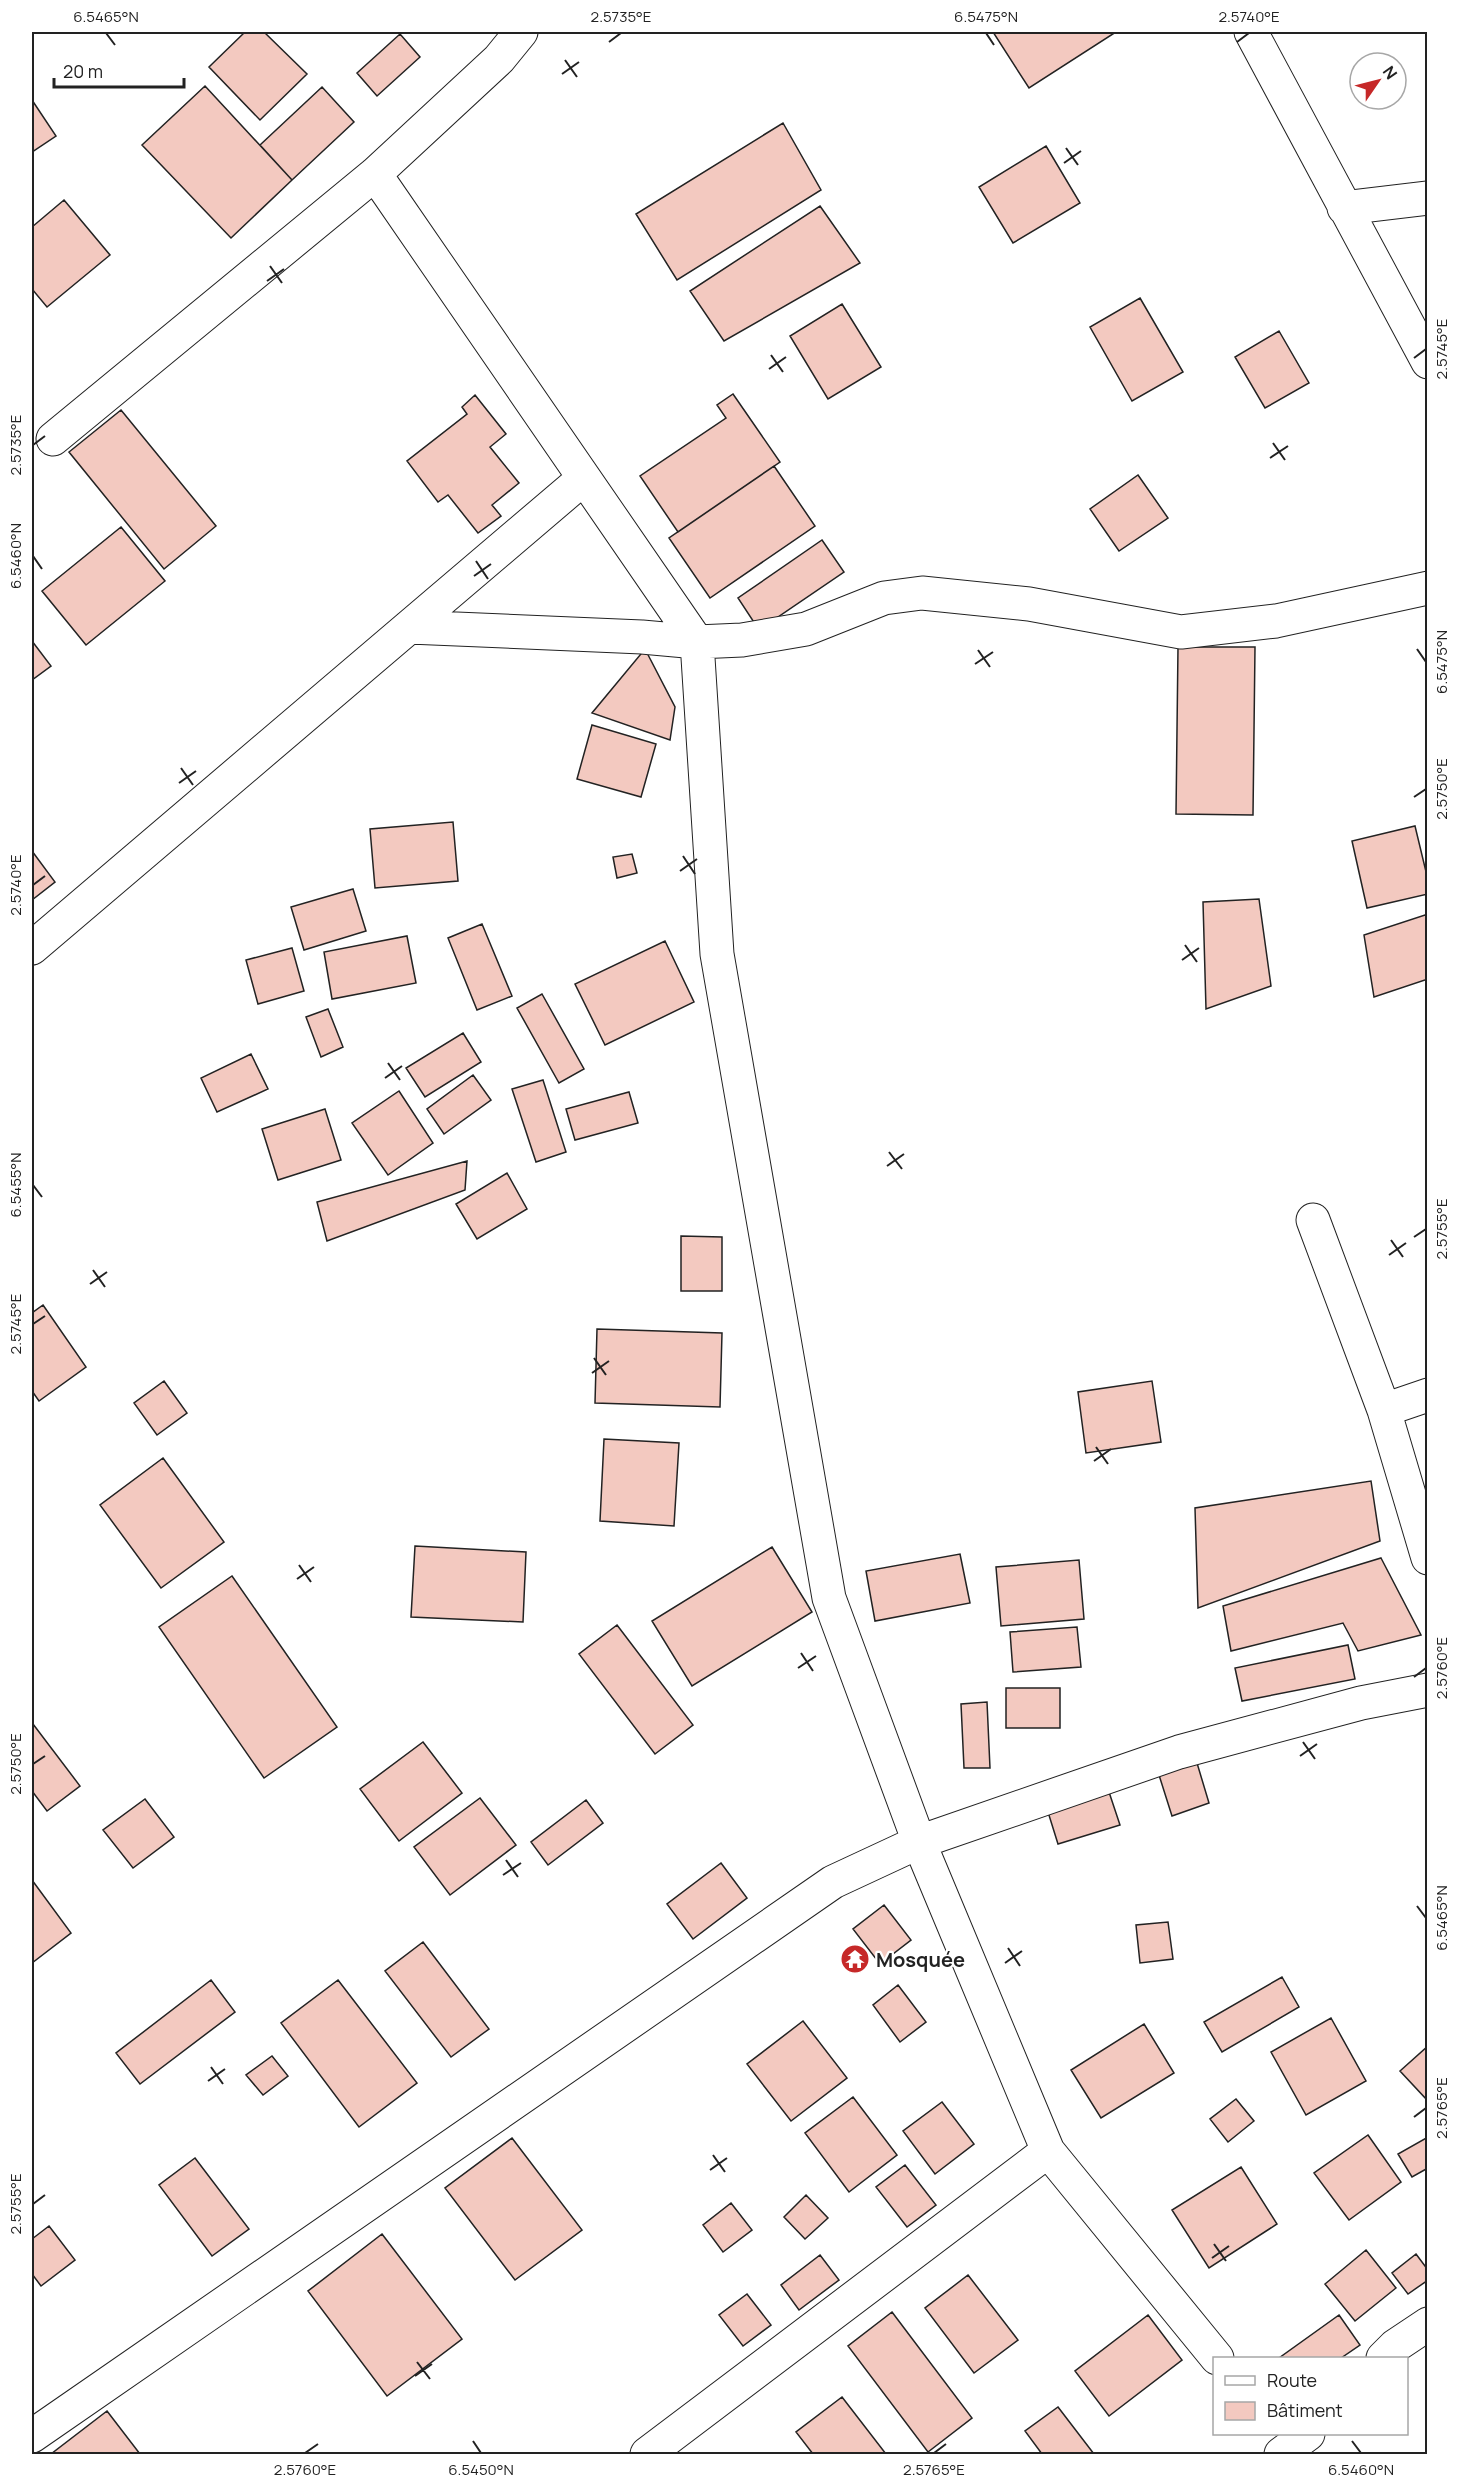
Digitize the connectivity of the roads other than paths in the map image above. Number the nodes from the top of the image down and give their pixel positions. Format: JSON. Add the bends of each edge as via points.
{"nodes":[{"id":1,"x":521,"y":32,"type":"edge"},
{"id":2,"x":1251,"y":32,"type":"edge"},
{"id":3,"x":375,"y":174,"type":"junction"},
{"id":4,"x":1428,"y":198,"type":"edge"},
{"id":5,"x":1344,"y":208,"type":"junction"},
{"id":6,"x":1428,"y":362,"type":"edge"},
{"id":7,"x":53,"y":440,"type":"dead end"},
{"id":8,"x":584,"y":478,"type":"junction"},
{"id":9,"x":1428,"y":588,"type":"edge"},
{"id":10,"x":409,"y":627,"type":"junction"},
{"id":11,"x":697,"y":642,"type":"junction"},
{"id":12,"x":32,"y":948,"type":"edge"},
{"id":13,"x":1313,"y":1220,"type":"dead end"},
{"id":14,"x":1428,"y":1395,"type":"edge"},
{"id":15,"x":1384,"y":1410,"type":"junction"},
{"id":16,"x":1428,"y":1558,"type":"edge"},
{"id":17,"x":1428,"y":1690,"type":"edge"},
{"id":18,"x":919,"y":1842,"type":"junction"},
{"id":19,"x":1048,"y":2151,"type":"junction"},
{"id":20,"x":1428,"y":2324,"type":"edge"},
{"id":21,"x":1216,"y":2357,"type":"edge"},
{"id":22,"x":1384,"y":2357,"type":"edge"},
{"id":23,"x":32,"y":2436,"type":"edge"},
{"id":24,"x":647,"y":2454,"type":"edge"}],
"edges":[{"from":1,"to":3,"type":"street","via":[[499,59]]},
{"from":2,"to":5,"type":"street"},
{"from":3,"to":7,"type":"street"},
{"from":3,"to":8,"type":"street"},
{"from":4,"to":5,"type":"street"},
{"from":5,"to":6,"type":"street"},
{"from":8,"to":10,"type":"street"},
{"from":8,"to":11,"type":"street"},
{"from":9,"to":11,"type":"street","via":[[1276,621],[1181,632],[1029,604],[922,593],[884,598],[806,629],[742,640]]},
{"from":10,"to":11,"type":"street"},
{"from":10,"to":12,"type":"street"},
{"from":11,"to":18,"type":"street","via":[[717,954],[829,1599]]},
{"from":13,"to":15,"type":"street"},
{"from":14,"to":15,"type":"street"},
{"from":15,"to":16,"type":"street"},
{"from":17,"to":18,"type":"street","via":[[1361,1703],[1179,1752]]},
{"from":18,"to":19,"type":"street"},
{"from":18,"to":23,"type":"street","via":[[833,1882]]},
{"from":19,"to":21,"type":"street"},
{"from":19,"to":24,"type":"street"},
{"from":20,"to":22,"type":"street"}]}
